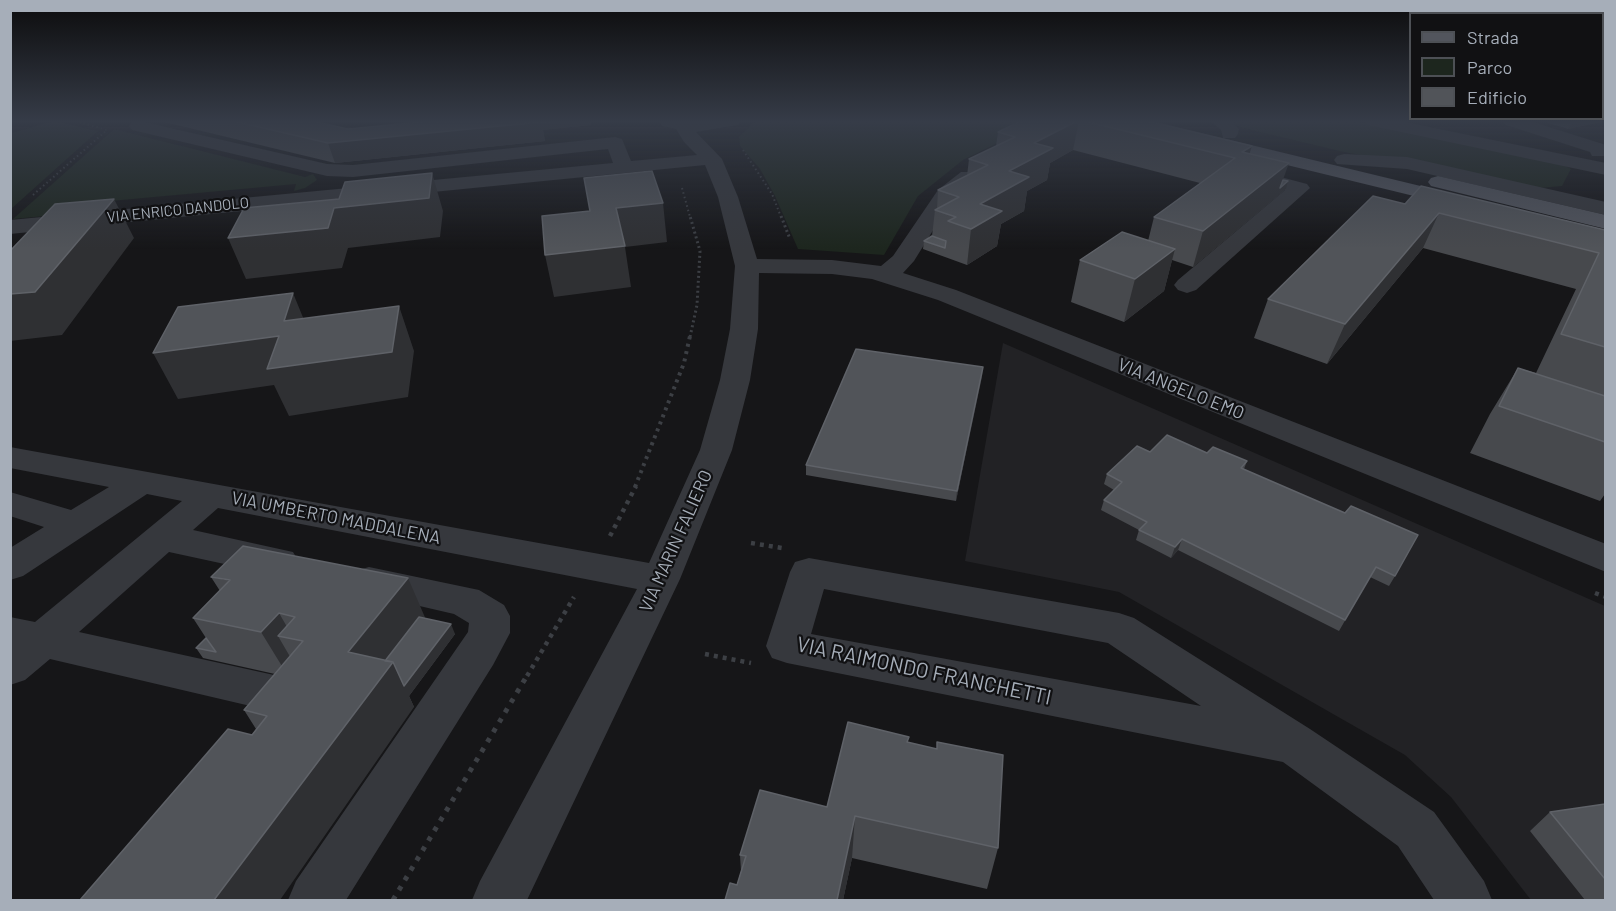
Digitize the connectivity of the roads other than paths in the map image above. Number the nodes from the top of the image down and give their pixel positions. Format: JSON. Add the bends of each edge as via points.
{"nodes":[{"id":1,"x":299,"y":164,"type":"edge"},
{"id":2,"x":423,"y":164,"type":"edge"},
{"id":3,"x":623,"y":164,"type":"edge"},
{"id":4,"x":662,"y":164,"type":"edge"},
{"id":5,"x":714,"y":164,"type":"edge"},
{"id":6,"x":984,"y":164,"type":"edge"},
{"id":7,"x":1305,"y":164,"type":"edge"},
{"id":8,"x":1359,"y":164,"type":"edge"},
{"id":9,"x":1409,"y":164,"type":"edge"},
{"id":10,"x":1578,"y":164,"type":"edge"},
{"id":11,"x":624,"y":167,"type":"junction"},
{"id":12,"x":1219,"y":167,"type":"edge"},
{"id":13,"x":1600,"y":168,"type":"edge"},
{"id":14,"x":353,"y":171,"type":"junction"},
{"id":15,"x":345,"y":194,"type":"junction"},
{"id":16,"x":1550,"y":196,"type":"junction"},
{"id":17,"x":1605,"y":209,"type":"edge"},
{"id":18,"x":1605,"y":222,"type":"edge"},
{"id":19,"x":10,"y":227,"type":"edge"},
{"id":20,"x":1605,"y":236,"type":"edge"},
{"id":21,"x":747,"y":266,"type":"junction"},
{"id":22,"x":886,"y":275,"type":"junction"},
{"id":23,"x":1187,"y":285,"type":"dead end"},
{"id":24,"x":10,"y":457,"type":"edge"},
{"id":25,"x":141,"y":482,"type":"junction"},
{"id":26,"x":211,"y":495,"type":"junction"},
{"id":27,"x":10,"y":504,"type":"edge"},
{"id":28,"x":76,"y":524,"type":"junction"},
{"id":29,"x":162,"y":537,"type":"junction"},
{"id":30,"x":1605,"y":560,"type":"edge"},
{"id":31,"x":10,"y":566,"type":"edge"},
{"id":32,"x":661,"y":579,"type":"junction"},
{"id":33,"x":21,"y":648,"type":"edge"},
{"id":34,"x":1294,"y":744,"type":"junction"},
{"id":35,"x":255,"y":747,"type":"edge"},
{"id":36,"x":315,"y":900,"type":"edge"},
{"id":37,"x":499,"y":900,"type":"edge"},
{"id":38,"x":1465,"y":900,"type":"edge"}],
"edges":[{"from":1,"to":14,"type":"street"},
{"from":2,"to":14,"type":"street"},
{"from":3,"to":11,"type":"street"},
{"from":4,"to":11,"type":"street","name":"VIA ENRICO DANDOLO"},
{"from":5,"to":21,"type":"street","name":"VIA MARIN FALIERO","via":[[728,197]]},
{"from":6,"to":22,"type":"street","via":[[945,194],[902,261]]},
{"from":7,"to":20,"type":"main road"},
{"from":8,"to":18,"type":"main road"},
{"from":9,"to":16,"type":"street"},
{"from":10,"to":13,"type":"street"},
{"from":11,"to":15,"type":"street","name":"VIA ENRICO DANDOLO"},
{"from":12,"to":23,"type":"street","via":[[1300,188]]},
{"from":13,"to":16,"type":"street","via":[[1575,194]]},
{"from":14,"to":15,"type":"street"},
{"from":15,"to":19,"type":"street","name":"VIA ENRICO DANDOLO"},
{"from":16,"to":17,"type":"street"},
{"from":21,"to":22,"type":"street","name":"VIA ANGELO EMO","via":[[832,267]]},
{"from":21,"to":32,"type":"street","name":"VIA MARIN FALIERO","via":[[742,339],[716,450]]},
{"from":22,"to":30,"type":"street","name":"VIA ANGELO EMO","via":[[947,295]]},
{"from":24,"to":25,"type":"street","name":"VIA UMBERTO MADDALENA"},
{"from":25,"to":26,"type":"street","name":"VIA UMBERTO MADDALENA"},
{"from":25,"to":28,"type":"street"},
{"from":26,"to":29,"type":"street"},
{"from":26,"to":32,"type":"street","name":"VIA UMBERTO MADDALENA"},
{"from":27,"to":28,"type":"street"},
{"from":28,"to":31,"type":"street"},
{"from":29,"to":33,"type":"street"},
{"from":29,"to":36,"type":"street","via":[[465,601],[490,616],[489,633],[478,653]]},
{"from":32,"to":37,"type":"street","name":"VIA MARIN FALIERO"},
{"from":33,"to":35,"type":"street","via":[[274,693],[283,703],[276,720]]},
{"from":34,"to":34,"type":"street","name":"VIA RAIMONDO FRANCHETTI","via":[[1119,629],[809,572],[787,646]]},
{"from":34,"to":38,"type":"street","name":"VIA RAIMONDO FRANCHETTI","via":[[1416,829]]}]}
